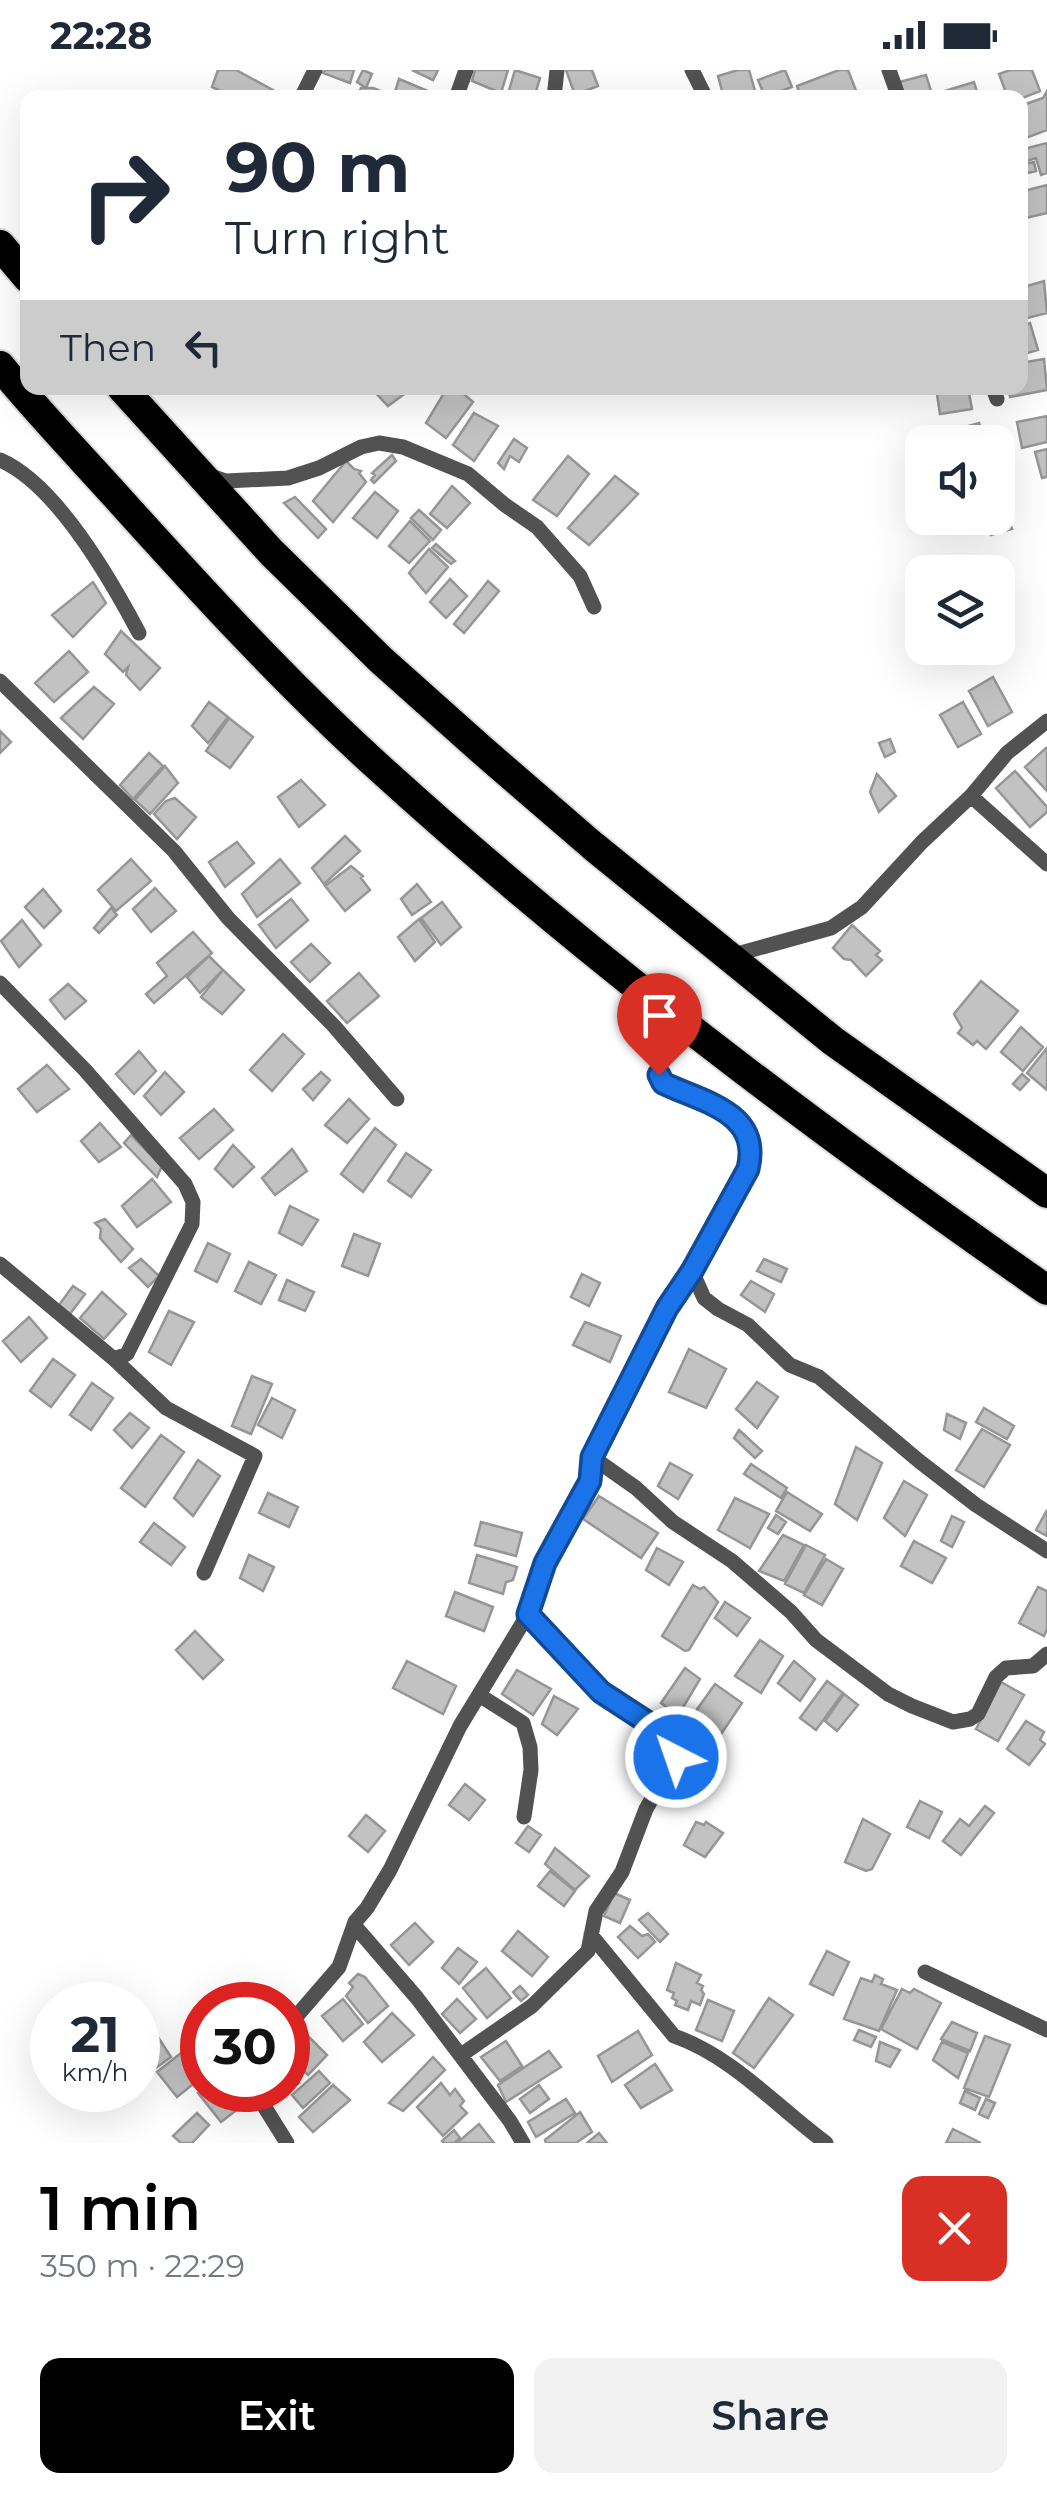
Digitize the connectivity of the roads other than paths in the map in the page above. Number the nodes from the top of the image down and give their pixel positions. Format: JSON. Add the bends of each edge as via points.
{"nodes":[{"id":1,"x":0,"y":244,"type":"edge"},
{"id":2,"x":20,"y":268,"type":"edge"},
{"id":3,"x":33,"y":395,"type":"edge"},
{"id":4,"x":128,"y":395,"type":"edge"},
{"id":5,"x":0,"y":460,"type":"edge"},
{"id":6,"x":198,"y":471,"type":"junction"},
{"id":7,"x":252,"y":482,"type":"junction"},
{"id":8,"x":228,"y":504,"type":"junction"},
{"id":9,"x":594,"y":607,"type":"dead end"},
{"id":10,"x":139,"y":634,"type":"dead end"},
{"id":11,"x":0,"y":681,"type":"edge"},
{"id":12,"x":1047,"y":721,"type":"edge"},
{"id":13,"x":971,"y":796,"type":"junction"},
{"id":14,"x":1047,"y":864,"type":"edge"},
{"id":15,"x":730,"y":956,"type":"junction"},
{"id":16,"x":0,"y":982,"type":"edge"},
{"id":17,"x":685,"y":1023,"type":"junction"},
{"id":18,"x":397,"y":1099,"type":"dead end"},
{"id":19,"x":1047,"y":1193,"type":"edge"},
{"id":20,"x":0,"y":1264,"type":"edge"},
{"id":21,"x":692,"y":1271,"type":"junction"},
{"id":22,"x":1047,"y":1290,"type":"edge"},
{"id":23,"x":114,"y":1359,"type":"junction"},
{"id":24,"x":592,"y":1457,"type":"junction"},
{"id":25,"x":1047,"y":1551,"type":"edge"},
{"id":26,"x":204,"y":1573,"type":"dead end"},
{"id":27,"x":528,"y":1614,"type":"junction"},
{"id":28,"x":1047,"y":1654,"type":"edge"},
{"id":29,"x":480,"y":1694,"type":"junction"},
{"id":30,"x":524,"y":1817,"type":"dead end"},
{"id":31,"x":354,"y":1925,"type":"junction"},
{"id":32,"x":591,"y":1935,"type":"junction"},
{"id":33,"x":925,"y":1972,"type":"dead end"},
{"id":34,"x":310,"y":2001,"type":"edge"},
{"id":35,"x":1047,"y":2030,"type":"edge"},
{"id":36,"x":461,"y":2056,"type":"junction"},
{"id":37,"x":268,"y":2112,"type":"edge"},
{"id":38,"x":287,"y":2143,"type":"edge"},
{"id":39,"x":523,"y":2143,"type":"edge"},
{"id":40,"x":826,"y":2143,"type":"edge"}],
"edges":[{"from":1,"to":2,"type":"highway"},
{"from":3,"to":17,"type":"highway","via":[[204,592],[371,760]]},
{"from":4,"to":6,"type":"highway"},
{"from":5,"to":10,"type":"street","via":[[64,515]]},
{"from":6,"to":7,"type":"street"},
{"from":6,"to":8,"type":"highway"},
{"from":7,"to":8,"type":"street"},
{"from":7,"to":9,"type":"street","via":[[288,478],[379,443],[432,457],[468,474],[537,527],[580,576]]},
{"from":8,"to":15,"type":"highway","via":[[381,660],[592,846]]},
{"from":11,"to":18,"type":"street","via":[[174,851]]},
{"from":12,"to":13,"type":"street"},
{"from":13,"to":14,"type":"street"},
{"from":13,"to":15,"type":"street","via":[[847,918]]},
{"from":15,"to":19,"type":"highway","via":[[833,1041]]},
{"from":16,"to":23,"type":"street","via":[[85,1070],[185,1184],[193,1202],[192,1224],[176,1258],[127,1354]]},
{"from":17,"to":21,"type":"street","via":[[658,1062],[660,1079],[732,1117],[750,1146],[748,1169]]},
{"from":17,"to":22,"type":"highway","via":[[811,1123]]},
{"from":20,"to":23,"type":"street"},
{"from":21,"to":24,"type":"street"},
{"from":21,"to":25,"type":"street","via":[[704,1298]]},
{"from":23,"to":26,"type":"street","via":[[166,1408],[255,1456]]},
{"from":24,"to":27,"type":"street","via":[[590,1481],[545,1563]]},
{"from":24,"to":28,"type":"street","via":[[732,1561],[816,1640],[912,1706],[953,1722],[970,1720],[1006,1668],[1034,1666]]},
{"from":27,"to":29,"type":"street"},
{"from":27,"to":32,"type":"street","via":[[581,1674],[677,1748],[622,1872],[596,1911]]},
{"from":29,"to":30,"type":"street","via":[[523,1723],[531,1770]]},
{"from":29,"to":31,"type":"street","via":[[390,1870]]},
{"from":31,"to":34,"type":"street","via":[[339,1967]]},
{"from":31,"to":36,"type":"street"},
{"from":32,"to":36,"type":"street","via":[[588,1951],[532,2006]]},
{"from":32,"to":40,"type":"street","via":[[674,2036],[743,2077]]},
{"from":33,"to":35,"type":"street"},
{"from":36,"to":39,"type":"street"},
{"from":37,"to":38,"type":"street"}]}
